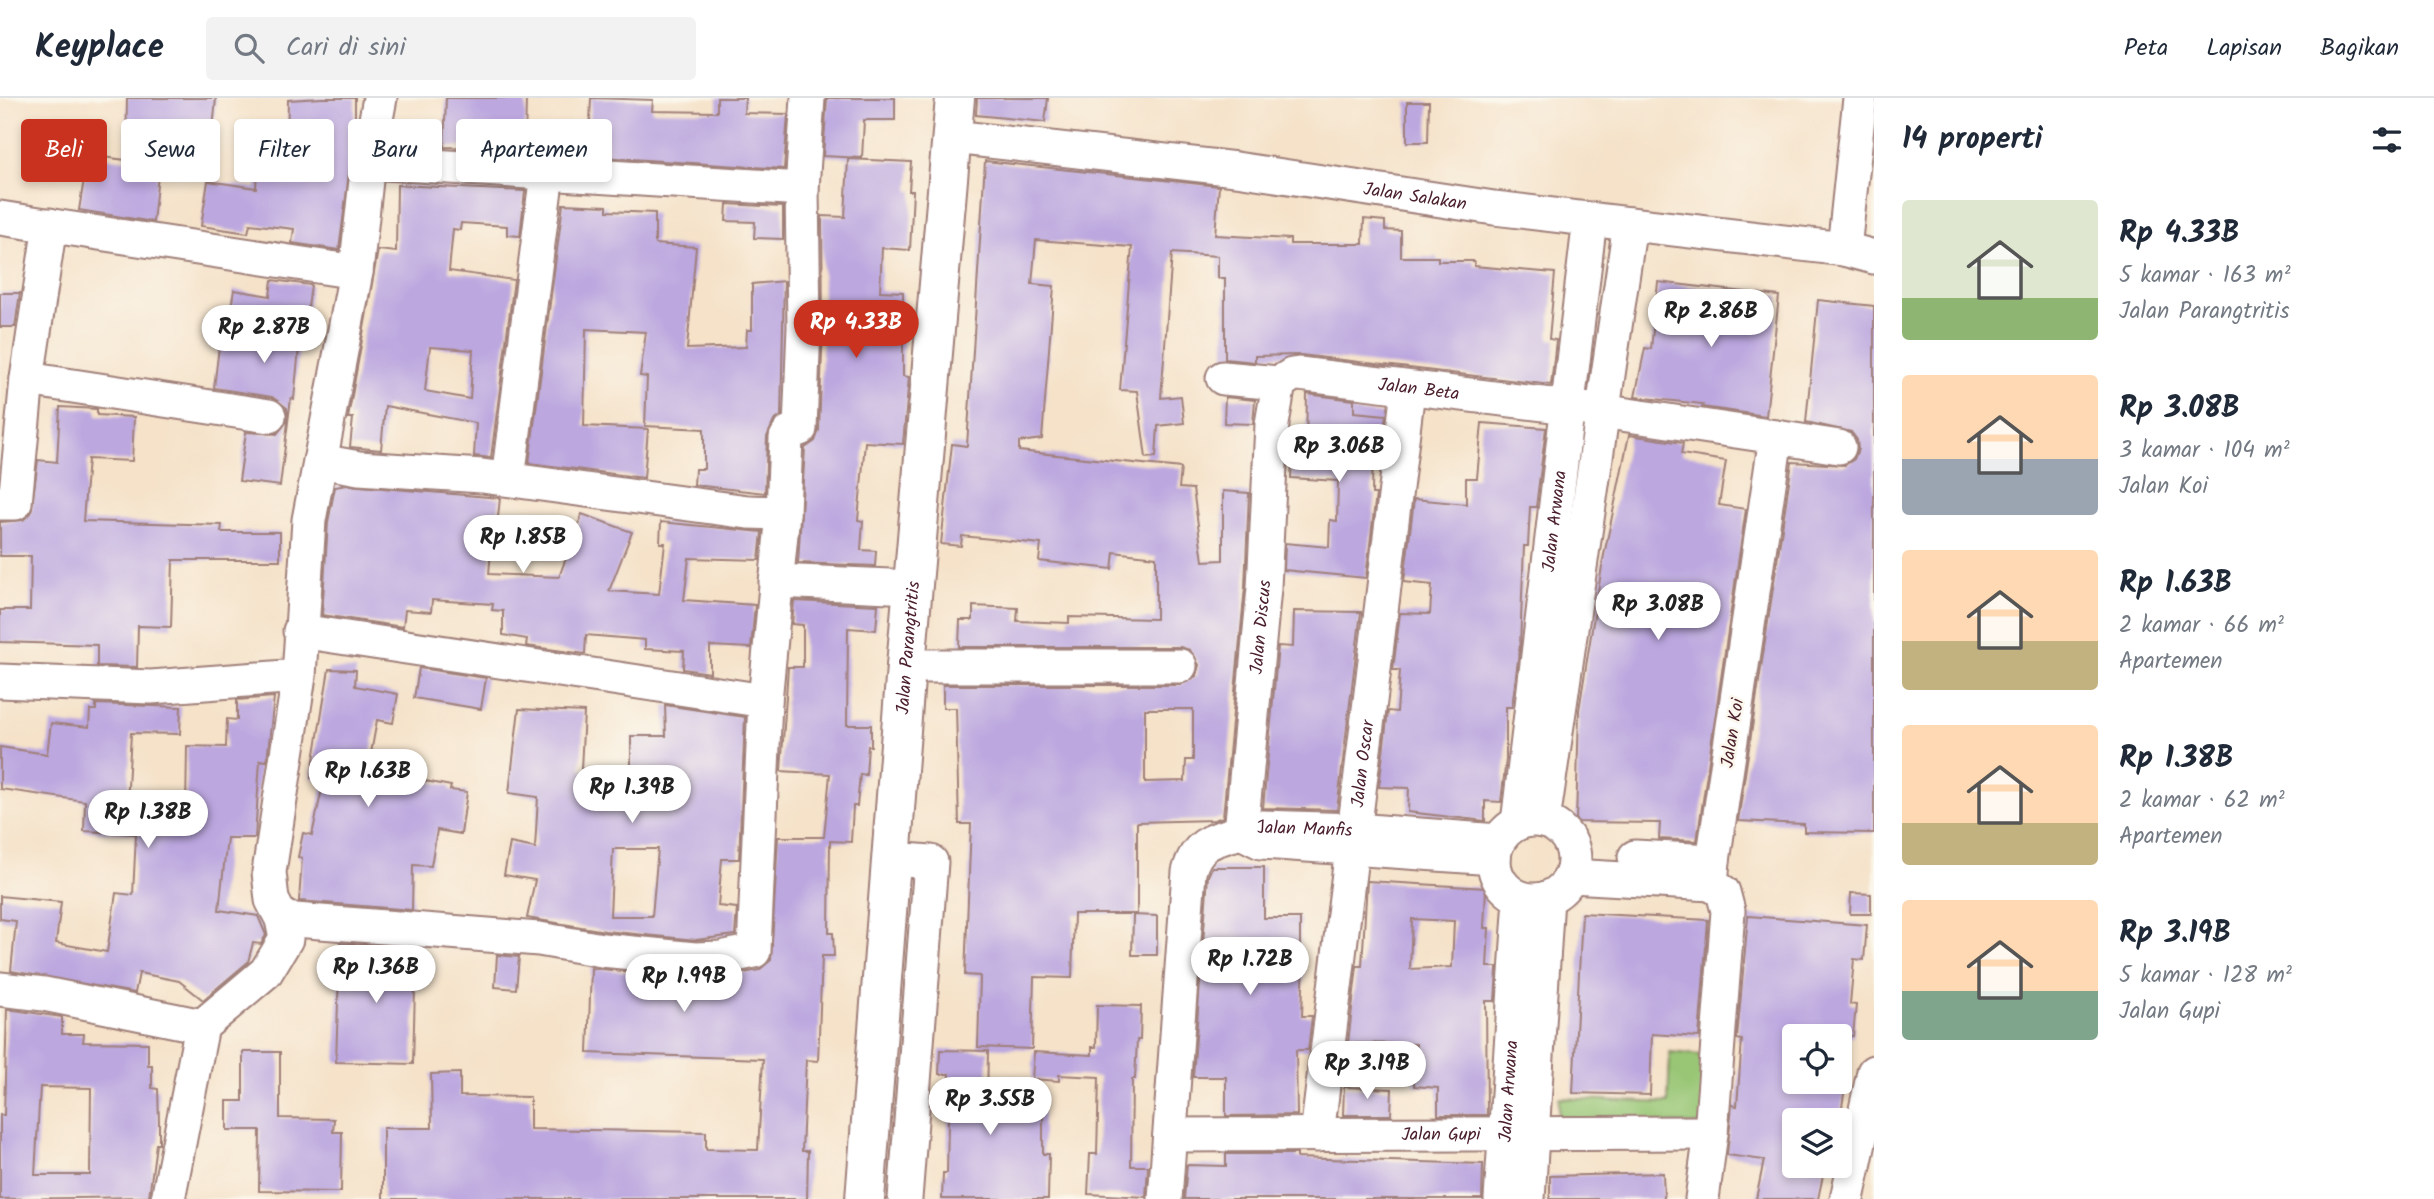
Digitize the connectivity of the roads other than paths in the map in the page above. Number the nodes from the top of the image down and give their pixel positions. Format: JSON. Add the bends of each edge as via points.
{"nodes":[{"id":1,"x":380,"y":98,"type":"edge"},
{"id":2,"x":808,"y":98,"type":"edge"},
{"id":3,"x":955,"y":98,"type":"edge"},
{"id":4,"x":1860,"y":98,"type":"edge"},
{"id":5,"x":376,"y":119,"type":"edge"},
{"id":6,"x":953,"y":137,"type":"junction"},
{"id":7,"x":612,"y":177,"type":"edge"},
{"id":8,"x":366,"y":182,"type":"edge"},
{"id":9,"x":546,"y":182,"type":"edge"},
{"id":10,"x":802,"y":189,"type":"junction"},
{"id":11,"x":0,"y":218,"type":"edge"},
{"id":12,"x":1590,"y":219,"type":"junction"},
{"id":13,"x":1630,"y":224,"type":"junction"},
{"id":14,"x":50,"y":225,"type":"junction"},
{"id":15,"x":1859,"y":253,"type":"edge"},
{"id":16,"x":356,"y":272,"type":"junction"},
{"id":17,"x":27,"y":379,"type":"junction"},
{"id":18,"x":1223,"y":379,"type":"dead end"},
{"id":19,"x":1279,"y":383,"type":"junction"},
{"id":20,"x":1408,"y":390,"type":"junction"},
{"id":21,"x":1566,"y":407,"type":"junction"},
{"id":22,"x":1601,"y":411,"type":"junction"},
{"id":23,"x":269,"y":415,"type":"dead end"},
{"id":24,"x":1776,"y":438,"type":"junction"},
{"id":25,"x":1839,"y":447,"type":"dead end"},
{"id":26,"x":320,"y":461,"type":"junction"},
{"id":27,"x":508,"y":479,"type":"junction"},
{"id":28,"x":0,"y":503,"type":"edge"},
{"id":29,"x":783,"y":513,"type":"junction"},
{"id":30,"x":776,"y":581,"type":"junction"},
{"id":31,"x":913,"y":587,"type":"junction"},
{"id":32,"x":300,"y":631,"type":"junction"},
{"id":33,"x":906,"y":666,"type":"junction"},
{"id":34,"x":1180,"y":666,"type":"dead end"},
{"id":35,"x":299,"y":676,"type":"junction"},
{"id":36,"x":0,"y":681,"type":"edge"},
{"id":37,"x":765,"y":701,"type":"junction"},
{"id":38,"x":1241,"y":832,"type":"junction"},
{"id":39,"x":1513,"y":836,"type":"junction"},
{"id":40,"x":1354,"y":839,"type":"junction"},
{"id":41,"x":892,"y":859,"type":"junction"},
{"id":42,"x":1572,"y":865,"type":"junction"},
{"id":43,"x":1712,"y":872,"type":"junction"},
{"id":44,"x":1534,"y":898,"type":"junction"},
{"id":45,"x":282,"y":919,"type":"junction"},
{"id":46,"x":0,"y":989,"type":"edge"},
{"id":47,"x":202,"y":1026,"type":"junction"},
{"id":48,"x":1874,"y":1072,"type":"edge"},
{"id":49,"x":1712,"y":1133,"type":"junction"},
{"id":50,"x":1518,"y":1135,"type":"junction"},
{"id":51,"x":1170,"y":1136,"type":"junction"},
{"id":52,"x":1317,"y":1136,"type":"junction"},
{"id":53,"x":1865,"y":1146,"type":"edge"},
{"id":54,"x":168,"y":1199,"type":"edge"},
{"id":55,"x":865,"y":1199,"type":"edge"},
{"id":56,"x":905,"y":1199,"type":"edge"},
{"id":57,"x":1165,"y":1199,"type":"edge"},
{"id":58,"x":1501,"y":1199,"type":"edge"},
{"id":59,"x":1528,"y":1199,"type":"edge"},
{"id":60,"x":1702,"y":1199,"type":"edge"},
{"id":61,"x":1847,"y":1199,"type":"edge"}],
"edges":[{"from":1,"to":5,"type":"street"},
{"from":2,"to":10,"type":"street"},
{"from":3,"to":6,"type":"main road","name":"Jalan Parangtritis"},
{"from":4,"to":15,"type":"street"},
{"from":6,"to":12,"type":"street","name":"Jalan Salakan","via":[[1236,169]]},
{"from":6,"to":31,"type":"main road","name":"Jalan Parangtritis"},
{"from":7,"to":10,"type":"street"},
{"from":8,"to":16,"type":"street"},
{"from":9,"to":27,"type":"street"},
{"from":10,"to":29,"type":"street","via":[[800,421],[799,432],[790,432],[786,438]]},
{"from":11,"to":14,"type":"street"},
{"from":12,"to":13,"type":"street","name":"Jalan Salakan"},
{"from":12,"to":21,"type":"street","name":"Jalan Arwana"},
{"from":13,"to":15,"type":"street","name":"Jalan Salakan"},
{"from":13,"to":22,"type":"street","name":"Jalan Arwana"},
{"from":14,"to":16,"type":"street"},
{"from":14,"to":17,"type":"street"},
{"from":16,"to":26,"type":"street"},
{"from":17,"to":23,"type":"street"},
{"from":17,"to":28,"type":"street","via":[[15,503]]},
{"from":18,"to":19,"type":"street","name":"Jalan Beta"},
{"from":19,"to":20,"type":"street","name":"Jalan Beta","via":[[1300,374]]},
{"from":19,"to":38,"type":"street","name":"Jalan Discus","via":[[1272,424],[1264,588]]},
{"from":20,"to":21,"type":"street","name":"Jalan Beta"},
{"from":20,"to":40,"type":"street","name":"Jalan Oscar"},
{"from":21,"to":22,"type":"street","name":"Jalan Beta"},
{"from":21,"to":39,"type":"street","name":"Jalan Arwana"},
{"from":22,"to":24,"type":"street"},
{"from":22,"to":39,"type":"street","name":"Jalan Arwana"},
{"from":24,"to":25,"type":"street"},
{"from":24,"to":43,"type":"street","name":"Jalan Koi"},
{"from":26,"to":27,"type":"street"},
{"from":26,"to":32,"type":"street","via":[[309,520]]},
{"from":27,"to":29,"type":"street"},
{"from":29,"to":30,"type":"street"},
{"from":30,"to":31,"type":"street"},
{"from":30,"to":37,"type":"street"},
{"from":31,"to":33,"type":"main road","name":"Jalan Parangtritis"},
{"from":32,"to":35,"type":"street"},
{"from":32,"to":37,"type":"street"},
{"from":33,"to":34,"type":"street"},
{"from":33,"to":41,"type":"main road","name":"Jalan Parangtritis"},
{"from":35,"to":36,"type":"street","via":[[151,687]]},
{"from":35,"to":45,"type":"street","via":[[269,872],[272,900]]},
{"from":37,"to":45,"type":"street","via":[[756,945],[749,954],[695,959],[539,939]]},
{"from":38,"to":40,"type":"street","name":"Jalan Manfis","via":[[1261,827]]},
{"from":38,"to":51,"type":"street","name":"Jalan Manfis","via":[[1200,847],[1189,872]]},
{"from":39,"to":40,"type":"street","name":"Jalan Manfis"},
{"from":39,"to":42,"type":"street","via":[[1560,830],[1571,845]]},
{"from":39,"to":44,"type":"street","via":[[1496,875],[1502,885]]},
{"from":40,"to":52,"type":"street","name":"Jalan Oscar"},
{"from":41,"to":55,"type":"main road","name":"Jalan Parangtritis"},
{"from":41,"to":56,"type":"street","via":[[931,862]]},
{"from":42,"to":43,"type":"street"},
{"from":42,"to":44,"type":"street","via":[[1565,885]]},
{"from":43,"to":49,"type":"street","via":[[1724,892],[1727,911]]},
{"from":44,"to":50,"type":"street","name":"Jalan Arwana"},
{"from":45,"to":47,"type":"street","via":[[286,939],[272,964]]},
{"from":46,"to":47,"type":"street"},
{"from":47,"to":54,"type":"street"},
{"from":48,"to":53,"type":"street"},
{"from":49,"to":50,"type":"street","name":"Jalan Gupi"},
{"from":49,"to":60,"type":"street"},
{"from":50,"to":52,"type":"street","name":"Jalan Gupi"},
{"from":50,"to":58,"type":"street","name":"Jalan Arwana"},
{"from":50,"to":59,"type":"street","name":"Jalan Arwana"},
{"from":51,"to":52,"type":"street","name":"Jalan Gupi"},
{"from":51,"to":57,"type":"street","name":"Jalan Manfis"},
{"from":53,"to":61,"type":"street"}]}
